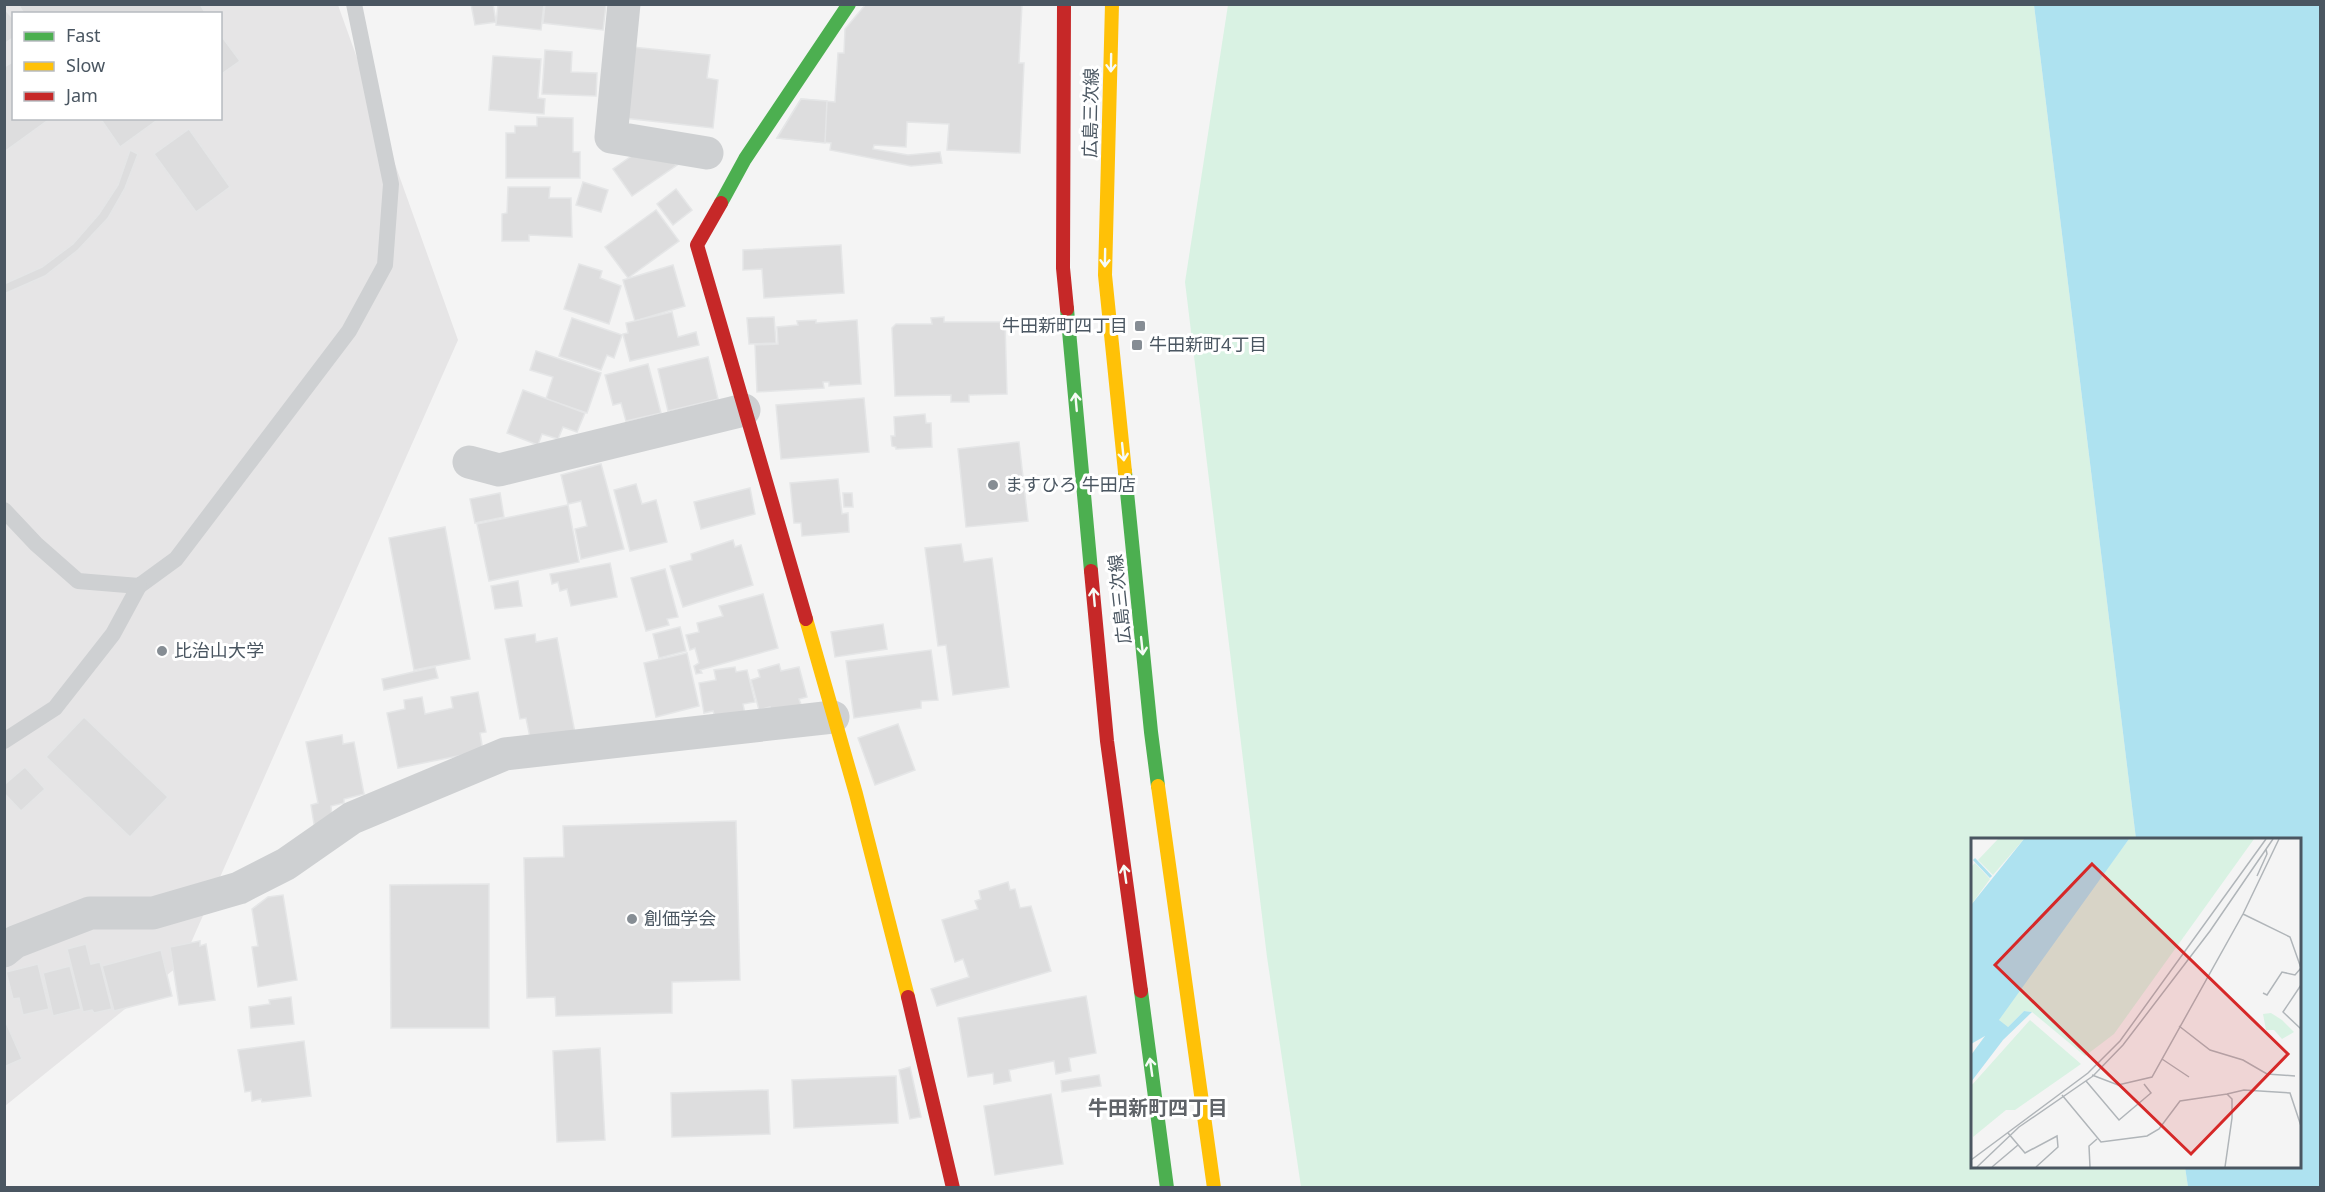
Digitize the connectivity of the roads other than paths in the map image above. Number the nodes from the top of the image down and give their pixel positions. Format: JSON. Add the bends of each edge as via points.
{"nodes":[{"id":1,"x":354,"y":4,"type":"edge"},
{"id":2,"x":624,"y":4,"type":"edge"},
{"id":3,"x":849,"y":4,"type":"edge"},
{"id":4,"x":1064,"y":4,"type":"edge"},
{"id":5,"x":1112,"y":4,"type":"edge"},
{"id":6,"x":707,"y":153,"type":"dead end"},
{"id":7,"x":744,"y":410,"type":"junction"},
{"id":8,"x":469,"y":462,"type":"dead end"},
{"id":9,"x":4,"y":510,"type":"edge"},
{"id":10,"x":139,"y":586,"type":"junction"},
{"id":11,"x":833,"y":717,"type":"junction"},
{"id":12,"x":4,"y":741,"type":"edge"},
{"id":13,"x":4,"y":951,"type":"edge"},
{"id":14,"x":953,"y":1188,"type":"edge"},
{"id":15,"x":1167,"y":1188,"type":"edge"},
{"id":16,"x":1214,"y":1188,"type":"edge"}],
"edges":[{"from":1,"to":10,"type":"lane","via":[[391,184],[385,265],[349,331],[176,560]]},
{"from":2,"to":6,"type":"street","via":[[611,137]]},
{"from":3,"to":7,"type":"main road","via":[[745,159],[697,245]]},
{"from":15,"to":4,"type":"main road","name":"広島三次線","one_way":true,"via":[[1107,741],[1063,268]]},
{"from":5,"to":16,"type":"main road","name":"広島三次線","one_way":true,"via":[[1105,275],[1151,732]]},
{"from":7,"to":8,"type":"street","via":[[499,470]]},
{"from":7,"to":11,"type":"main road"},
{"from":9,"to":10,"type":"lane","via":[[78,580]]},
{"from":10,"to":12,"type":"lane","via":[[113,634],[55,708]]},
{"from":11,"to":13,"type":"street","via":[[505,754],[352,818],[286,864],[239,888],[153,913],[90,913],[15,942]]},
{"from":11,"to":14,"type":"main road","via":[[877,873]]}]}
